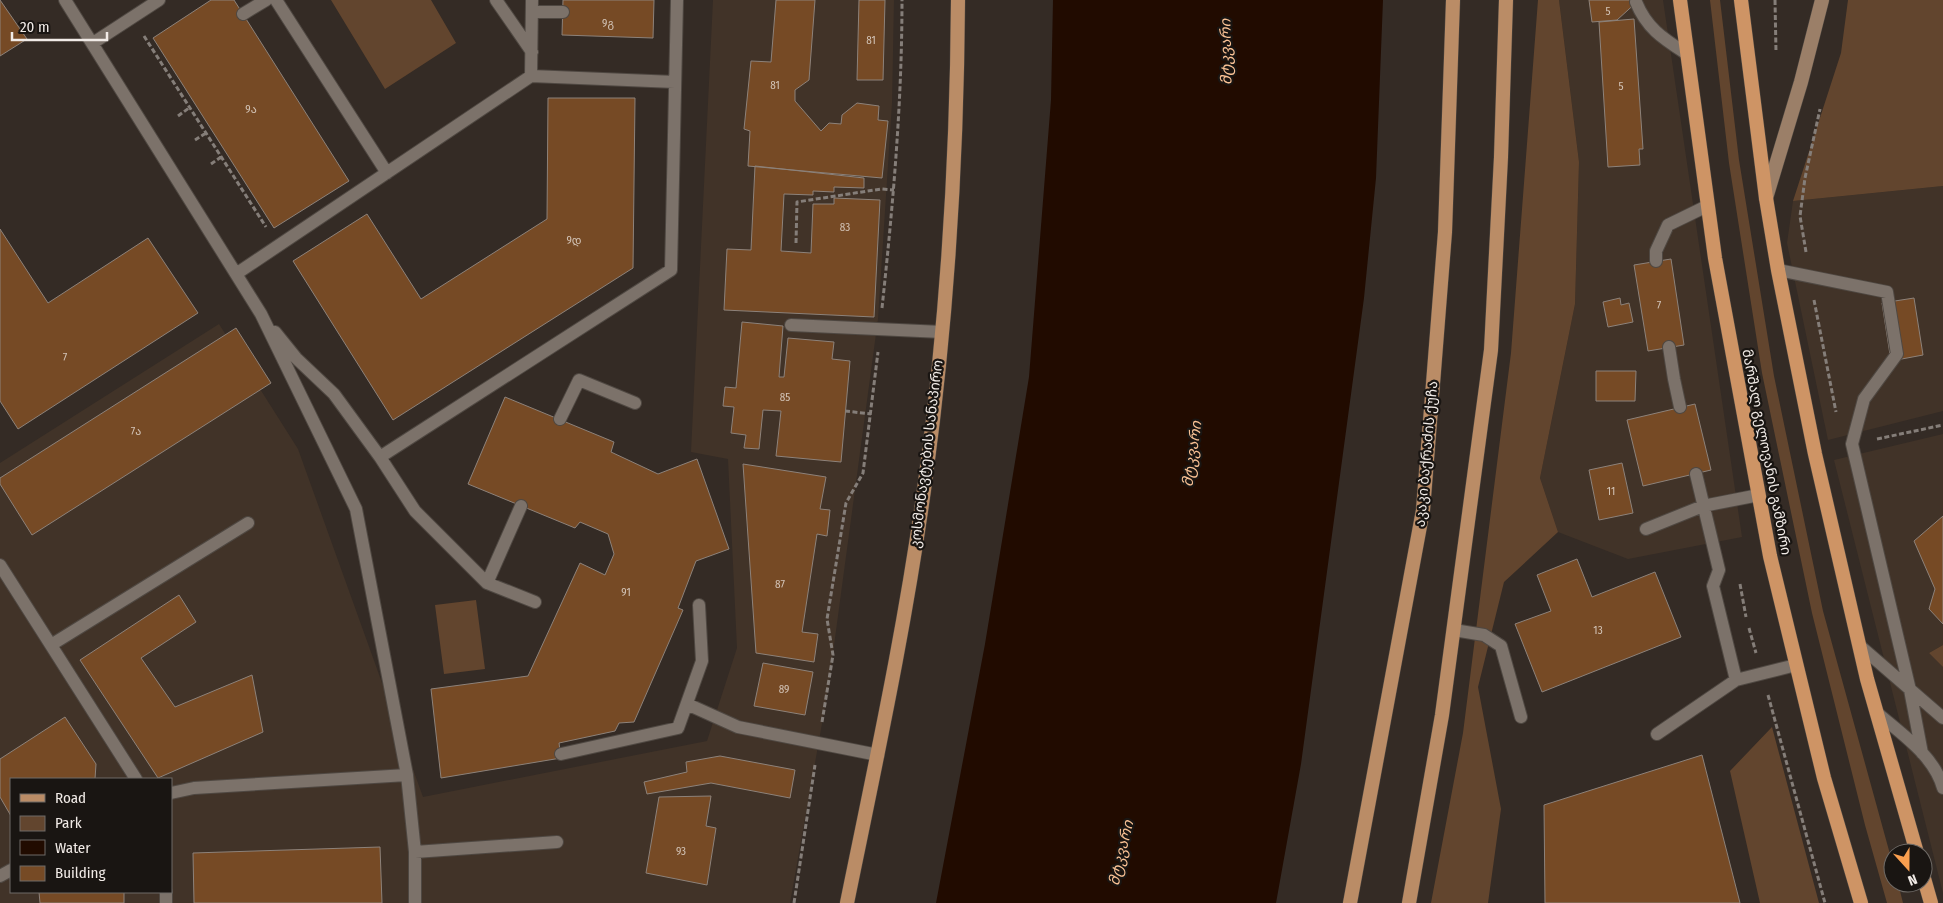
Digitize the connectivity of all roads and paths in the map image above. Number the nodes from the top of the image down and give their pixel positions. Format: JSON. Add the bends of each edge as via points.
{"nodes":[{"id":1,"x":159,"y":0,"type":"edge"},
{"id":2,"x":266,"y":0,"type":"edge"},
{"id":3,"x":276,"y":0,"type":"edge"},
{"id":4,"x":496,"y":0,"type":"edge"},
{"id":5,"x":677,"y":0,"type":"edge"},
{"id":6,"x":902,"y":0,"type":"edge"},
{"id":7,"x":958,"y":0,"type":"edge"},
{"id":8,"x":1453,"y":0,"type":"edge"},
{"id":9,"x":1506,"y":0,"type":"edge"},
{"id":10,"x":1680,"y":0,"type":"edge"},
{"id":11,"x":1741,"y":0,"type":"edge"},
{"id":12,"x":1775,"y":0,"type":"edge"},
{"id":13,"x":1822,"y":0,"type":"edge"},
{"id":14,"x":70,"y":2,"type":"edge"},
{"id":15,"x":1636,"y":2,"type":"dead end"},
{"id":16,"x":532,"y":6,"type":"edge"},
{"id":17,"x":563,"y":12,"type":"dead end"},
{"id":18,"x":244,"y":14,"type":"dead end"},
{"id":19,"x":142,"y":34,"type":"dead end"},
{"id":20,"x":93,"y":43,"type":"junction"},
{"id":21,"x":532,"y":52,"type":"junction"},
{"id":22,"x":1776,"y":52,"type":"dead end"},
{"id":23,"x":1687,"y":54,"type":"junction"},
{"id":24,"x":532,"y":76,"type":"junction"},
{"id":25,"x":675,"y":82,"type":"junction"},
{"id":26,"x":189,"y":108,"type":"junction"},
{"id":27,"x":178,"y":116,"type":"dead end"},
{"id":28,"x":206,"y":133,"type":"junction"},
{"id":29,"x":195,"y":140,"type":"dead end"},
{"id":30,"x":221,"y":157,"type":"junction"},
{"id":31,"x":211,"y":164,"type":"dead end"},
{"id":32,"x":387,"y":173,"type":"junction"},
{"id":33,"x":894,"y":190,"type":"junction"},
{"id":34,"x":1766,"y":198,"type":"junction"},
{"id":35,"x":1707,"y":206,"type":"junction"},
{"id":36,"x":268,"y":231,"type":"dead end"},
{"id":37,"x":796,"y":243,"type":"dead end"},
{"id":38,"x":1656,"y":261,"type":"dead end"},
{"id":39,"x":1778,"y":270,"type":"junction"},
{"id":40,"x":236,"y":274,"type":"junction"},
{"id":41,"x":261,"y":314,"type":"junction"},
{"id":42,"x":791,"y":324,"type":"dead end"},
{"id":43,"x":880,"y":330,"type":"junction"},
{"id":44,"x":942,"y":332,"type":"junction"},
{"id":45,"x":1669,"y":348,"type":"dead end"},
{"id":46,"x":635,"y":403,"type":"dead end"},
{"id":47,"x":1680,"y":408,"type":"dead end"},
{"id":48,"x":846,"y":411,"type":"dead end"},
{"id":49,"x":871,"y":414,"type":"junction"},
{"id":50,"x":560,"y":419,"type":"dead end"},
{"id":51,"x":380,"y":457,"type":"junction"},
{"id":52,"x":1696,"y":474,"type":"dead end"},
{"id":53,"x":1758,"y":495,"type":"junction"},
{"id":54,"x":521,"y":506,"type":"dead end"},
{"id":55,"x":1704,"y":506,"type":"junction"},
{"id":56,"x":248,"y":524,"type":"dead end"},
{"id":57,"x":1646,"y":528,"type":"dead end"},
{"id":58,"x":0,"y":565,"type":"edge"},
{"id":59,"x":1738,"y":576,"type":"dead end"},
{"id":60,"x":488,"y":582,"type":"junction"},
{"id":61,"x":535,"y":602,"type":"dead end"},
{"id":62,"x":699,"y":605,"type":"dead end"},
{"id":63,"x":1454,"y":630,"type":"junction"},
{"id":64,"x":51,"y":644,"type":"junction"},
{"id":65,"x":1860,"y":646,"type":"junction"},
{"id":66,"x":1796,"y":665,"type":"junction"},
{"id":67,"x":1762,"y":673,"type":"junction"},
{"id":68,"x":1736,"y":680,"type":"junction"},
{"id":69,"x":1910,"y":690,"type":"junction"},
{"id":70,"x":687,"y":704,"type":"junction"},
{"id":71,"x":1876,"y":712,"type":"junction"},
{"id":72,"x":1521,"y":717,"type":"dead end"},
{"id":73,"x":1943,"y":718,"type":"edge"},
{"id":74,"x":1657,"y":734,"type":"dead end"},
{"id":75,"x":818,"y":743,"type":"junction"},
{"id":76,"x":1922,"y":752,"type":"junction"},
{"id":77,"x":561,"y":754,"type":"dead end"},
{"id":78,"x":878,"y":754,"type":"junction"},
{"id":79,"x":407,"y":775,"type":"junction"},
{"id":80,"x":135,"y":778,"type":"edge"},
{"id":81,"x":1943,"y":788,"type":"edge"},
{"id":82,"x":172,"y":793,"type":"edge"},
{"id":83,"x":557,"y":842,"type":"dead end"},
{"id":84,"x":1914,"y":843,"type":"edge"},
{"id":85,"x":415,"y":852,"type":"junction"},
{"id":86,"x":415,"y":903,"type":"edge"},
{"id":87,"x":794,"y":903,"type":"edge"},
{"id":88,"x":848,"y":903,"type":"edge"},
{"id":89,"x":1350,"y":903,"type":"edge"},
{"id":90,"x":1409,"y":903,"type":"edge"},
{"id":91,"x":1825,"y":903,"type":"edge"},
{"id":92,"x":1861,"y":903,"type":"edge"}],
"edges":[{"from":1,"to":20,"type":"lane"},
{"from":2,"to":18,"type":"lane"},
{"from":3,"to":32,"type":"lane"},
{"from":4,"to":21,"type":"lane"},
{"from":5,"to":25,"type":"lane"},
{"from":6,"to":33,"type":"path","via":[[902,63]]},
{"from":7,"to":44,"type":"main road","name":"კოსმონავტების სანაპირო","via":[[952,190]]},
{"from":8,"to":89,"type":"main road","name":"აკაკი ბაქრაძის ქუჩა","via":[[1445,232],[1423,510]]},
{"from":9,"to":63,"type":"main road","via":[[1490,350]]},
{"from":10,"to":23,"type":"highway","name":"მარშალ გელოვანის გამზირი"},
{"from":11,"to":34,"type":"highway"},
{"from":12,"to":22,"type":"path"},
{"from":13,"to":34,"type":"main road"},
{"from":14,"to":20,"type":"lane"},
{"from":15,"to":23,"type":"lane","via":[[1646,23]]},
{"from":16,"to":17,"type":"lane"},
{"from":16,"to":21,"type":"lane"},
{"from":19,"to":26,"type":"path"},
{"from":20,"to":40,"type":"lane"},
{"from":21,"to":24,"type":"lane"},
{"from":23,"to":35,"type":"highway","name":"მარშალ გელოვანის გამზირი"},
{"from":24,"to":25,"type":"lane"},
{"from":24,"to":32,"type":"lane"},
{"from":25,"to":51,"type":"lane","via":[[671,270]]},
{"from":26,"to":27,"type":"path"},
{"from":26,"to":28,"type":"path"},
{"from":28,"to":29,"type":"path"},
{"from":28,"to":30,"type":"path"},
{"from":30,"to":31,"type":"path"},
{"from":30,"to":36,"type":"path"},
{"from":32,"to":40,"type":"lane"},
{"from":33,"to":37,"type":"path","via":[[881,188],[797,202]]},
{"from":33,"to":43,"type":"path"},
{"from":34,"to":39,"type":"highway"},
{"from":35,"to":38,"type":"lane","via":[[1668,224],[1656,251]]},
{"from":35,"to":53,"type":"highway","name":"მარშალ გელოვანის გამზირი"},
{"from":39,"to":65,"type":"highway","via":[[1815,454]]},
{"from":39,"to":69,"type":"lane","via":[[1887,292],[1897,354],[1864,399],[1852,444]]},
{"from":40,"to":41,"type":"lane"},
{"from":41,"to":51,"type":"lane","via":[[296,358],[334,394]]},
{"from":41,"to":79,"type":"lane","via":[[356,509]]},
{"from":42,"to":43,"type":"lane"},
{"from":43,"to":44,"type":"lane"},
{"from":43,"to":49,"type":"path"},
{"from":44,"to":78,"type":"main road","name":"კოსმონავტების სანაპირო","via":[[926,475],[902,630]]},
{"from":45,"to":47,"type":"lane"},
{"from":46,"to":50,"type":"lane","via":[[579,380]]},
{"from":48,"to":49,"type":"path"},
{"from":49,"to":75,"type":"path","via":[[863,473],[846,503],[841,532],[827,619],[833,655]]},
{"from":51,"to":60,"type":"lane","via":[[414,511]]},
{"from":52,"to":55,"type":"lane"},
{"from":53,"to":55,"type":"lane"},
{"from":53,"to":66,"type":"highway","name":"მარშალ გელოვანის გამზირი"},
{"from":54,"to":60,"type":"lane"},
{"from":55,"to":57,"type":"lane"},
{"from":55,"to":68,"type":"lane","via":[[1719,570],[1713,586]]},
{"from":56,"to":64,"type":"lane"},
{"from":58,"to":64,"type":"lane"},
{"from":59,"to":67,"type":"path"},
{"from":60,"to":61,"type":"lane"},
{"from":62,"to":70,"type":"lane","via":[[702,661]]},
{"from":63,"to":72,"type":"lane","via":[[1484,635],[1501,646]]},
{"from":63,"to":90,"type":"main road"},
{"from":64,"to":80,"type":"lane"},
{"from":65,"to":69,"type":"lane"},
{"from":65,"to":71,"type":"highway"},
{"from":66,"to":67,"type":"lane"},
{"from":66,"to":92,"type":"highway","name":"მარშალ გელოვანის გამზირი","via":[[1824,778]]},
{"from":67,"to":68,"type":"lane"},
{"from":67,"to":91,"type":"path"},
{"from":68,"to":74,"type":"lane"},
{"from":69,"to":73,"type":"lane"},
{"from":69,"to":76,"type":"lane"},
{"from":70,"to":75,"type":"lane","via":[[738,728]]},
{"from":70,"to":77,"type":"lane","via":[[678,728]]},
{"from":71,"to":76,"type":"lane"},
{"from":71,"to":84,"type":"highway"},
{"from":75,"to":78,"type":"lane"},
{"from":75,"to":87,"type":"path"},
{"from":76,"to":81,"type":"lane"},
{"from":78,"to":88,"type":"main road","name":"კოსმონავტების სანაპირო"},
{"from":79,"to":82,"type":"lane","via":[[194,788]]},
{"from":79,"to":85,"type":"lane"},
{"from":83,"to":85,"type":"lane"},
{"from":85,"to":86,"type":"lane"}]}
